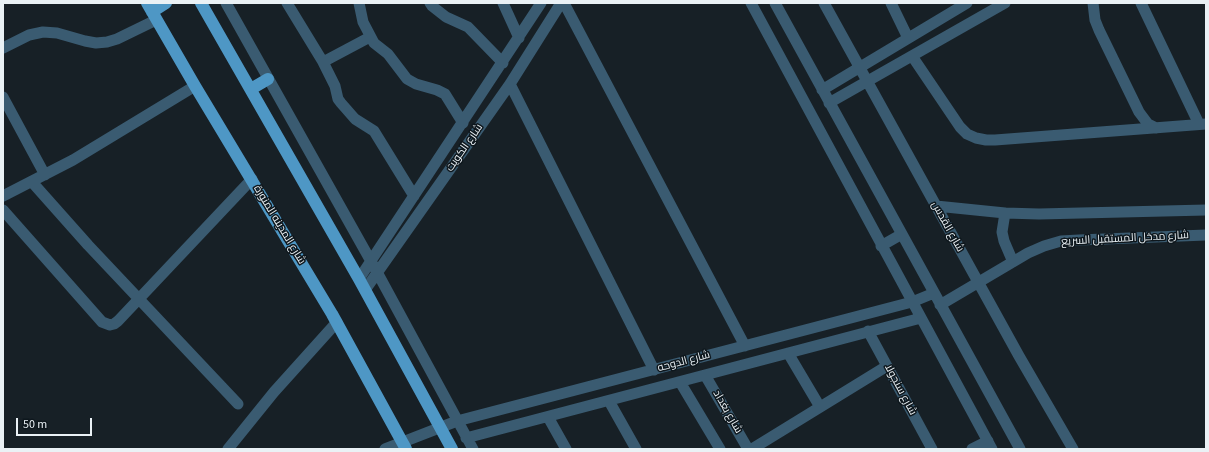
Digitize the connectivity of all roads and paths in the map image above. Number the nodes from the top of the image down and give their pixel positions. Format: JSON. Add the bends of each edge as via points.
{"nodes":[{"id":1,"x":166,"y":3,"type":"edge"},
{"id":2,"x":201,"y":3,"type":"edge"},
{"id":3,"x":226,"y":3,"type":"edge"},
{"id":4,"x":287,"y":3,"type":"edge"},
{"id":5,"x":359,"y":3,"type":"edge"},
{"id":6,"x":430,"y":3,"type":"edge"},
{"id":7,"x":503,"y":3,"type":"edge"},
{"id":8,"x":541,"y":3,"type":"edge"},
{"id":9,"x":563,"y":3,"type":"edge"},
{"id":10,"x":751,"y":3,"type":"edge"},
{"id":11,"x":775,"y":3,"type":"edge"},
{"id":12,"x":824,"y":3,"type":"edge"},
{"id":13,"x":891,"y":3,"type":"edge"},
{"id":14,"x":967,"y":3,"type":"edge"},
{"id":15,"x":1005,"y":3,"type":"edge"},
{"id":16,"x":1092,"y":3,"type":"edge"},
{"id":17,"x":1141,"y":3,"type":"edge"},
{"id":18,"x":152,"y":12,"type":"edge"},
{"id":19,"x":522,"y":33,"type":"junction"},
{"id":20,"x":370,"y":37,"type":"junction"},
{"id":21,"x":540,"y":38,"type":"junction"},
{"id":22,"x":908,"y":38,"type":"junction"},
{"id":23,"x":3,"y":48,"type":"edge"},
{"id":24,"x":912,"y":56,"type":"junction"},
{"id":25,"x":323,"y":62,"type":"junction"},
{"id":26,"x":503,"y":63,"type":"junction"},
{"id":27,"x":859,"y":67,"type":"junction"},
{"id":28,"x":268,"y":80,"type":"junction"},
{"id":29,"x":867,"y":82,"type":"junction"},
{"id":30,"x":510,"y":84,"type":"junction"},
{"id":31,"x":195,"y":86,"type":"junction"},
{"id":32,"x":251,"y":89,"type":"junction"},
{"id":33,"x":822,"y":90,"type":"junction"},
{"id":34,"x":3,"y":98,"type":"edge"},
{"id":35,"x":829,"y":103,"type":"junction"},
{"id":36,"x":463,"y":123,"type":"junction"},
{"id":37,"x":1203,"y":124,"type":"edge"},
{"id":38,"x":1156,"y":128,"type":"junction"},
{"id":39,"x":45,"y":175,"type":"junction"},
{"id":40,"x":252,"y":179,"type":"junction"},
{"id":41,"x":32,"y":182,"type":"junction"},
{"id":42,"x":3,"y":196,"type":"edge"},
{"id":43,"x":414,"y":196,"type":"junction"},
{"id":44,"x":936,"y":206,"type":"junction"},
{"id":45,"x":3,"y":210,"type":"edge"},
{"id":46,"x":1206,"y":210,"type":"edge"},
{"id":47,"x":1005,"y":213,"type":"junction"},
{"id":48,"x":902,"y":234,"type":"junction"},
{"id":49,"x":1206,"y":235,"type":"edge"},
{"id":50,"x":882,"y":246,"type":"junction"},
{"id":51,"x":371,"y":261,"type":"junction"},
{"id":52,"x":1013,"y":262,"type":"junction"},
{"id":53,"x":377,"y":272,"type":"junction"},
{"id":54,"x":978,"y":283,"type":"junction"},
{"id":55,"x":362,"y":284,"type":"junction"},
{"id":56,"x":934,"y":293,"type":"junction"},
{"id":57,"x":139,"y":298,"type":"junction"},
{"id":58,"x":912,"y":302,"type":"junction"},
{"id":59,"x":940,"y":305,"type":"junction"},
{"id":60,"x":921,"y":318,"type":"junction"},
{"id":61,"x":337,"y":322,"type":"junction"},
{"id":62,"x":868,"y":331,"type":"junction"},
{"id":63,"x":745,"y":346,"type":"junction"},
{"id":64,"x":788,"y":353,"type":"junction"},
{"id":65,"x":706,"y":356,"type":"junction"},
{"id":66,"x":887,"y":366,"type":"junction"},
{"id":67,"x":654,"y":370,"type":"junction"},
{"id":68,"x":709,"y":374,"type":"junction"},
{"id":69,"x":680,"y":382,"type":"junction"},
{"id":70,"x":609,"y":401,"type":"junction"},
{"id":71,"x":238,"y":404,"type":"dead end"},
{"id":72,"x":820,"y":407,"type":"junction"},
{"id":73,"x":548,"y":416,"type":"junction"},
{"id":74,"x":457,"y":421,"type":"junction"},
{"id":75,"x":440,"y":428,"type":"junction"},
{"id":76,"x":466,"y":438,"type":"junction"},
{"id":77,"x":990,"y":445,"type":"edge"},
{"id":78,"x":404,"y":446,"type":"edge"},
{"id":79,"x":228,"y":449,"type":"edge"},
{"id":80,"x":385,"y":449,"type":"edge"},
{"id":81,"x":452,"y":449,"type":"edge"},
{"id":82,"x":472,"y":449,"type":"edge"},
{"id":83,"x":566,"y":449,"type":"edge"},
{"id":84,"x":636,"y":449,"type":"edge"},
{"id":85,"x":720,"y":449,"type":"edge"},
{"id":86,"x":748,"y":449,"type":"edge"},
{"id":87,"x":752,"y":449,"type":"edge"},
{"id":88,"x":932,"y":449,"type":"edge"},
{"id":89,"x":972,"y":449,"type":"edge"},
{"id":90,"x":1020,"y":449,"type":"edge"},
{"id":91,"x":1073,"y":449,"type":"edge"}],
"edges":[{"from":1,"to":18,"type":"main road"},
{"from":2,"to":32,"type":"main road"},
{"from":3,"to":28,"type":"street"},
{"from":4,"to":25,"type":"street"},
{"from":5,"to":20,"type":"street","via":[[363,22]]},
{"from":6,"to":26,"type":"street","via":[[446,17],[468,27]]},
{"from":7,"to":19,"type":"street"},
{"from":8,"to":19,"type":"street","name":"شارع الكويت"},
{"from":9,"to":21,"type":"street","name":"شارع الكويت"},
{"from":9,"to":63,"type":"street"},
{"from":10,"to":50,"type":"street"},
{"from":11,"to":33,"type":"street"},
{"from":12,"to":27,"type":"street","name":"شارع القدس"},
{"from":13,"to":22,"type":"street"},
{"from":14,"to":22,"type":"street"},
{"from":15,"to":24,"type":"street"},
{"from":16,"to":38,"type":"street","via":[[1099,30],[1139,112],[1148,124]]},
{"from":17,"to":37,"type":"street"},
{"from":18,"to":23,"type":"street","via":[[117,39],[107,42],[96,43],[43,32],[29,35]]},
{"from":18,"to":31,"type":"main road","name":"شارع المدينه المنورة"},
{"from":19,"to":21,"type":"street"},
{"from":19,"to":26,"type":"street","name":"شارع الكويت"},
{"from":20,"to":25,"type":"street"},
{"from":20,"to":36,"type":"street","via":[[390,56],[407,79],[445,94]]},
{"from":21,"to":30,"type":"street","name":"شارع الكويت"},
{"from":22,"to":27,"type":"street"},
{"from":24,"to":29,"type":"street"},
{"from":24,"to":38,"type":"street","via":[[960,127],[976,138],[991,140]]},
{"from":25,"to":43,"type":"street","via":[[335,86],[338,99],[355,118],[374,130]]},
{"from":26,"to":36,"type":"street","name":"شارع الكويت"},
{"from":27,"to":29,"type":"street","name":"شارع القدس"},
{"from":27,"to":33,"type":"street"},
{"from":28,"to":32,"type":"main road"},
{"from":28,"to":51,"type":"street"},
{"from":29,"to":35,"type":"street"},
{"from":29,"to":44,"type":"street","name":"شارع القدس"},
{"from":30,"to":53,"type":"street","name":"شارع الكويت"},
{"from":30,"to":67,"type":"street"},
{"from":31,"to":39,"type":"street"},
{"from":31,"to":40,"type":"main road","name":"شارع المدينه المنورة"},
{"from":32,"to":55,"type":"main road"},
{"from":33,"to":35,"type":"street"},
{"from":34,"to":39,"type":"street"},
{"from":35,"to":48,"type":"street"},
{"from":36,"to":43,"type":"street","name":"شارع الكويت"},
{"from":37,"to":38,"type":"street"},
{"from":39,"to":41,"type":"street"},
{"from":40,"to":57,"type":"street"},
{"from":40,"to":61,"type":"main road","name":"شارع المدينه المنورة"},
{"from":41,"to":42,"type":"street"},
{"from":41,"to":57,"type":"street"},
{"from":43,"to":51,"type":"street","name":"شارع الكويت"},
{"from":44,"to":47,"type":"street"},
{"from":44,"to":54,"type":"street","name":"شارع القدس"},
{"from":45,"to":57,"type":"street","via":[[106,325],[114,324]]},
{"from":46,"to":47,"type":"street"},
{"from":47,"to":52,"type":"street","via":[[1002,232]]},
{"from":48,"to":50,"type":"street"},
{"from":48,"to":56,"type":"street"},
{"from":49,"to":52,"type":"street","name":"شارع مدخل المستقبل السريع","via":[[1062,242],[1044,246]]},
{"from":50,"to":58,"type":"street"},
{"from":51,"to":53,"type":"street"},
{"from":51,"to":55,"type":"street","name":"شارع الكويت"},
{"from":52,"to":54,"type":"street","name":"شارع مدخل المستقبل السريع"},
{"from":53,"to":55,"type":"street","name":"شارع الكويت"},
{"from":53,"to":74,"type":"street"},
{"from":54,"to":59,"type":"street","name":"شارع مدخل المستقبل السريع"},
{"from":54,"to":91,"type":"street","name":"شارع القدس"},
{"from":55,"to":75,"type":"main road"},
{"from":56,"to":58,"type":"street","name":"شارع الدوحه"},
{"from":56,"to":59,"type":"street"},
{"from":57,"to":71,"type":"street"},
{"from":58,"to":60,"type":"street"},
{"from":58,"to":63,"type":"street","name":"شارع الدوحه"},
{"from":59,"to":90,"type":"street"},
{"from":60,"to":62,"type":"street","name":"شارع الدوحه"},
{"from":60,"to":77,"type":"street"},
{"from":61,"to":78,"type":"main road","name":"شارع المدينه المنورة"},
{"from":61,"to":79,"type":"street","via":[[274,392]]},
{"from":62,"to":64,"type":"street","name":"شارع الدوحه"},
{"from":62,"to":66,"type":"street","name":"شارع سنجولا"},
{"from":63,"to":65,"type":"street","name":"شارع الدوحه"},
{"from":64,"to":68,"type":"street","name":"شارع الدوحه"},
{"from":64,"to":72,"type":"street"},
{"from":65,"to":67,"type":"street","name":"شارع الدوحه"},
{"from":65,"to":68,"type":"street","name":"شارع بغداد"},
{"from":66,"to":72,"type":"street"},
{"from":66,"to":88,"type":"street","name":"شارع سنجولا"},
{"from":67,"to":74,"type":"street","name":"شارع الدوحه"},
{"from":68,"to":69,"type":"street","name":"شارع الدوحه"},
{"from":68,"to":86,"type":"street","name":"شارع بغداد"},
{"from":69,"to":70,"type":"street","name":"شارع الدوحه"},
{"from":69,"to":85,"type":"street"},
{"from":70,"to":73,"type":"street","name":"شارع الدوحه"},
{"from":70,"to":84,"type":"street"},
{"from":72,"to":87,"type":"street"},
{"from":73,"to":76,"type":"street","name":"شارع الدوحه"},
{"from":73,"to":83,"type":"street"},
{"from":74,"to":75,"type":"street","name":"شارع الدوحه"},
{"from":74,"to":76,"type":"street"},
{"from":75,"to":78,"type":"street","name":"شارع الدوحه"},
{"from":75,"to":81,"type":"main road"},
{"from":76,"to":82,"type":"street"},
{"from":77,"to":89,"type":"street"},
{"from":78,"to":80,"type":"street","name":"شارع الدوحه"}]}
